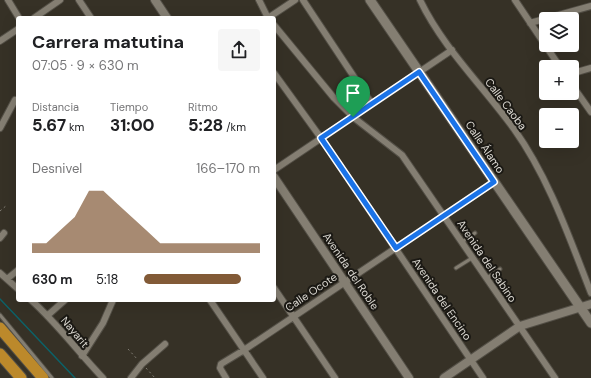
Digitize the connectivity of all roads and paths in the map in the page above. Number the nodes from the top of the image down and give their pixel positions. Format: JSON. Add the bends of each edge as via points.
{"nodes":[{"id":1,"x":8,"y":0,"type":"edge"},
{"id":2,"x":60,"y":0,"type":"edge"},
{"id":3,"x":79,"y":0,"type":"edge"},
{"id":4,"x":155,"y":0,"type":"edge"},
{"id":5,"x":259,"y":0,"type":"edge"},
{"id":6,"x":295,"y":0,"type":"edge"},
{"id":7,"x":303,"y":0,"type":"edge"},
{"id":8,"x":370,"y":0,"type":"edge"},
{"id":9,"x":420,"y":0,"type":"edge"},
{"id":10,"x":514,"y":0,"type":"edge"},
{"id":11,"x":591,"y":6,"type":"edge"},
{"id":12,"x":18,"y":16,"type":"edge"},
{"id":13,"x":37,"y":16,"type":"edge"},
{"id":14,"x":90,"y":16,"type":"edge"},
{"id":15,"x":166,"y":16,"type":"edge"},
{"id":16,"x":267,"y":16,"type":"edge"},
{"id":17,"x":271,"y":16,"type":"edge"},
{"id":18,"x":530,"y":23,"type":"junction"},
{"id":19,"x":276,"y":28,"type":"edge"},
{"id":20,"x":16,"y":30,"type":"edge"},
{"id":21,"x":0,"y":40,"type":"edge"},
{"id":22,"x":452,"y":50,"type":"junction"},
{"id":23,"x":555,"y":60,"type":"edge"},
{"id":24,"x":591,"y":68,"type":"edge"},
{"id":25,"x":579,"y":71,"type":"edge"},
{"id":26,"x":419,"y":72,"type":"junction"},
{"id":27,"x":276,"y":76,"type":"edge"},
{"id":28,"x":579,"y":95,"type":"edge"},
{"id":29,"x":15,"y":100,"type":"dead end"},
{"id":30,"x":372,"y":104,"type":"junction"},
{"id":31,"x":591,"y":112,"type":"edge"},
{"id":32,"x":353,"y":117,"type":"junction"},
{"id":33,"x":0,"y":128,"type":"edge"},
{"id":34,"x":321,"y":138,"type":"junction"},
{"id":35,"x":276,"y":169,"type":"edge"},
{"id":36,"x":276,"y":180,"type":"edge"},
{"id":37,"x":494,"y":182,"type":"junction"},
{"id":38,"x":7,"y":205,"type":"dead end"},
{"id":39,"x":0,"y":211,"type":"edge"},
{"id":40,"x":444,"y":216,"type":"junction"},
{"id":41,"x":476,"y":234,"type":"dead end"},
{"id":42,"x":462,"y":242,"type":"junction"},
{"id":43,"x":396,"y":248,"type":"junction"},
{"id":44,"x":473,"y":258,"type":"junction"},
{"id":45,"x":456,"y":268,"type":"dead end"},
{"id":46,"x":500,"y":269,"type":"dead end"},
{"id":47,"x":16,"y":272,"type":"edge"},
{"id":48,"x":0,"y":273,"type":"edge"},
{"id":49,"x":487,"y":278,"type":"junction"},
{"id":50,"x":7,"y":279,"type":"junction"},
{"id":51,"x":344,"y":282,"type":"junction"},
{"id":52,"x":16,"y":287,"type":"edge"},
{"id":53,"x":276,"y":291,"type":"edge"},
{"id":54,"x":591,"y":293,"type":"edge"},
{"id":55,"x":33,"y":302,"type":"edge"},
{"id":56,"x":63,"y":302,"type":"edge"},
{"id":57,"x":112,"y":302,"type":"edge"},
{"id":58,"x":211,"y":302,"type":"edge"},
{"id":59,"x":591,"y":304,"type":"edge"},
{"id":60,"x":580,"y":307,"type":"junction"},
{"id":61,"x":0,"y":315,"type":"edge"},
{"id":62,"x":48,"y":315,"type":"junction"},
{"id":63,"x":294,"y":317,"type":"junction"},
{"id":64,"x":591,"y":323,"type":"edge"},
{"id":65,"x":520,"y":326,"type":"junction"},
{"id":66,"x":0,"y":328,"type":"edge"},
{"id":67,"x":165,"y":344,"type":"dead end"},
{"id":68,"x":128,"y":349,"type":"dead end"},
{"id":69,"x":244,"y":350,"type":"junction"},
{"id":70,"x":0,"y":354,"type":"edge"},
{"id":71,"x":82,"y":356,"type":"junction"},
{"id":72,"x":471,"y":360,"type":"junction"},
{"id":73,"x":142,"y":364,"type":"junction"},
{"id":74,"x":21,"y":378,"type":"edge"},
{"id":75,"x":43,"y":378,"type":"edge"},
{"id":76,"x":52,"y":378,"type":"edge"},
{"id":77,"x":103,"y":378,"type":"edge"},
{"id":78,"x":131,"y":378,"type":"edge"},
{"id":79,"x":155,"y":378,"type":"edge"},
{"id":80,"x":226,"y":378,"type":"edge"},
{"id":81,"x":263,"y":378,"type":"edge"},
{"id":82,"x":336,"y":378,"type":"edge"},
{"id":83,"x":409,"y":378,"type":"edge"},
{"id":84,"x":444,"y":378,"type":"edge"},
{"id":85,"x":483,"y":378,"type":"edge"},
{"id":86,"x":555,"y":378,"type":"edge"}],
"edges":[{"from":1,"to":12,"type":"street"},
{"from":2,"to":13,"type":"street"},
{"from":3,"to":14,"type":"street"},
{"from":4,"to":15,"type":"street"},
{"from":5,"to":16,"type":"street"},
{"from":6,"to":17,"type":"street"},
{"from":7,"to":30,"type":"street"},
{"from":8,"to":26,"type":"main road","name":"Calle Álamo"},
{"from":9,"to":22,"type":"street","name":"Calle Caoba","via":[[429,18]]},
{"from":10,"to":18,"type":"street"},
{"from":11,"to":18,"type":"street"},
{"from":18,"to":23,"type":"street"},
{"from":19,"to":32,"type":"street","name":"Avenida del Sabino","via":[[318,80]]},
{"from":20,"to":21,"type":"street"},
{"from":22,"to":26,"type":"street"},
{"from":22,"to":54,"type":"street","name":"Calle Caoba","via":[[514,130],[533,159],[557,207]]},
{"from":24,"to":25,"type":"street"},
{"from":26,"to":30,"type":"street"},
{"from":26,"to":37,"type":"main road","name":"Calle Álamo"},
{"from":27,"to":34,"type":"street","name":"Avenida del Encino"},
{"from":28,"to":31,"type":"street"},
{"from":29,"to":33,"type":"street"},
{"from":30,"to":32,"type":"street"},
{"from":32,"to":34,"type":"street"},
{"from":32,"to":40,"type":"street","name":"Avenida del Sabino","via":[[402,155]]},
{"from":34,"to":35,"type":"street"},
{"from":34,"to":43,"type":"street","name":"Avenida del Encino"},
{"from":36,"to":51,"type":"street","name":"Avenida del Roble"},
{"from":37,"to":40,"type":"street","name":"Calle Ocote"},
{"from":37,"to":60,"type":"main road","name":"Calle Álamo"},
{"from":38,"to":39,"type":"path"},
{"from":40,"to":42,"type":"street","name":"Avenida del Sabino"},
{"from":40,"to":43,"type":"street","name":"Calle Ocote"},
{"from":41,"to":42,"type":"lane"},
{"from":42,"to":44,"type":"street","name":"Avenida del Sabino"},
{"from":43,"to":51,"type":"street","name":"Calle Ocote"},
{"from":43,"to":72,"type":"street","name":"Avenida del Encino"},
{"from":44,"to":45,"type":"lane"},
{"from":44,"to":49,"type":"street","name":"Avenida del Sabino"},
{"from":46,"to":49,"type":"lane"},
{"from":47,"to":50,"type":"street"},
{"from":48,"to":50,"type":"street"},
{"from":49,"to":65,"type":"street","name":"Avenida del Sabino"},
{"from":50,"to":52,"type":"street"},
{"from":51,"to":63,"type":"street","name":"Calle Ocote"},
{"from":51,"to":83,"type":"street","name":"Avenida del Roble"},
{"from":53,"to":63,"type":"street"},
{"from":55,"to":62,"type":"street","name":"Nayarit"},
{"from":56,"to":62,"type":"street"},
{"from":57,"to":71,"type":"street","via":[[103,323]]},
{"from":58,"to":69,"type":"street"},
{"from":59,"to":60,"type":"street"},
{"from":60,"to":64,"type":"main road","name":"Calle Álamo"},
{"from":60,"to":65,"type":"street"},
{"from":61,"to":76,"type":"lane"},
{"from":62,"to":71,"type":"street","name":"Nayarit"},
{"from":63,"to":69,"type":"street","name":"Calle Ocote"},
{"from":63,"to":82,"type":"street"},
{"from":65,"to":72,"type":"street"},
{"from":65,"to":86,"type":"street","name":"Avenida del Sabino"},
{"from":66,"to":75,"type":"highway"},
{"from":67,"to":73,"type":"street"},
{"from":68,"to":73,"type":"path"},
{"from":69,"to":80,"type":"street","name":"Calle Ocote","via":[[220,366]]},
{"from":69,"to":81,"type":"street"},
{"from":70,"to":74,"type":"highway"},
{"from":71,"to":77,"type":"street","name":"Nayarit"},
{"from":72,"to":84,"type":"street"},
{"from":72,"to":85,"type":"street","name":"Avenida del Encino"},
{"from":73,"to":78,"type":"street"},
{"from":73,"to":79,"type":"path"}]}
